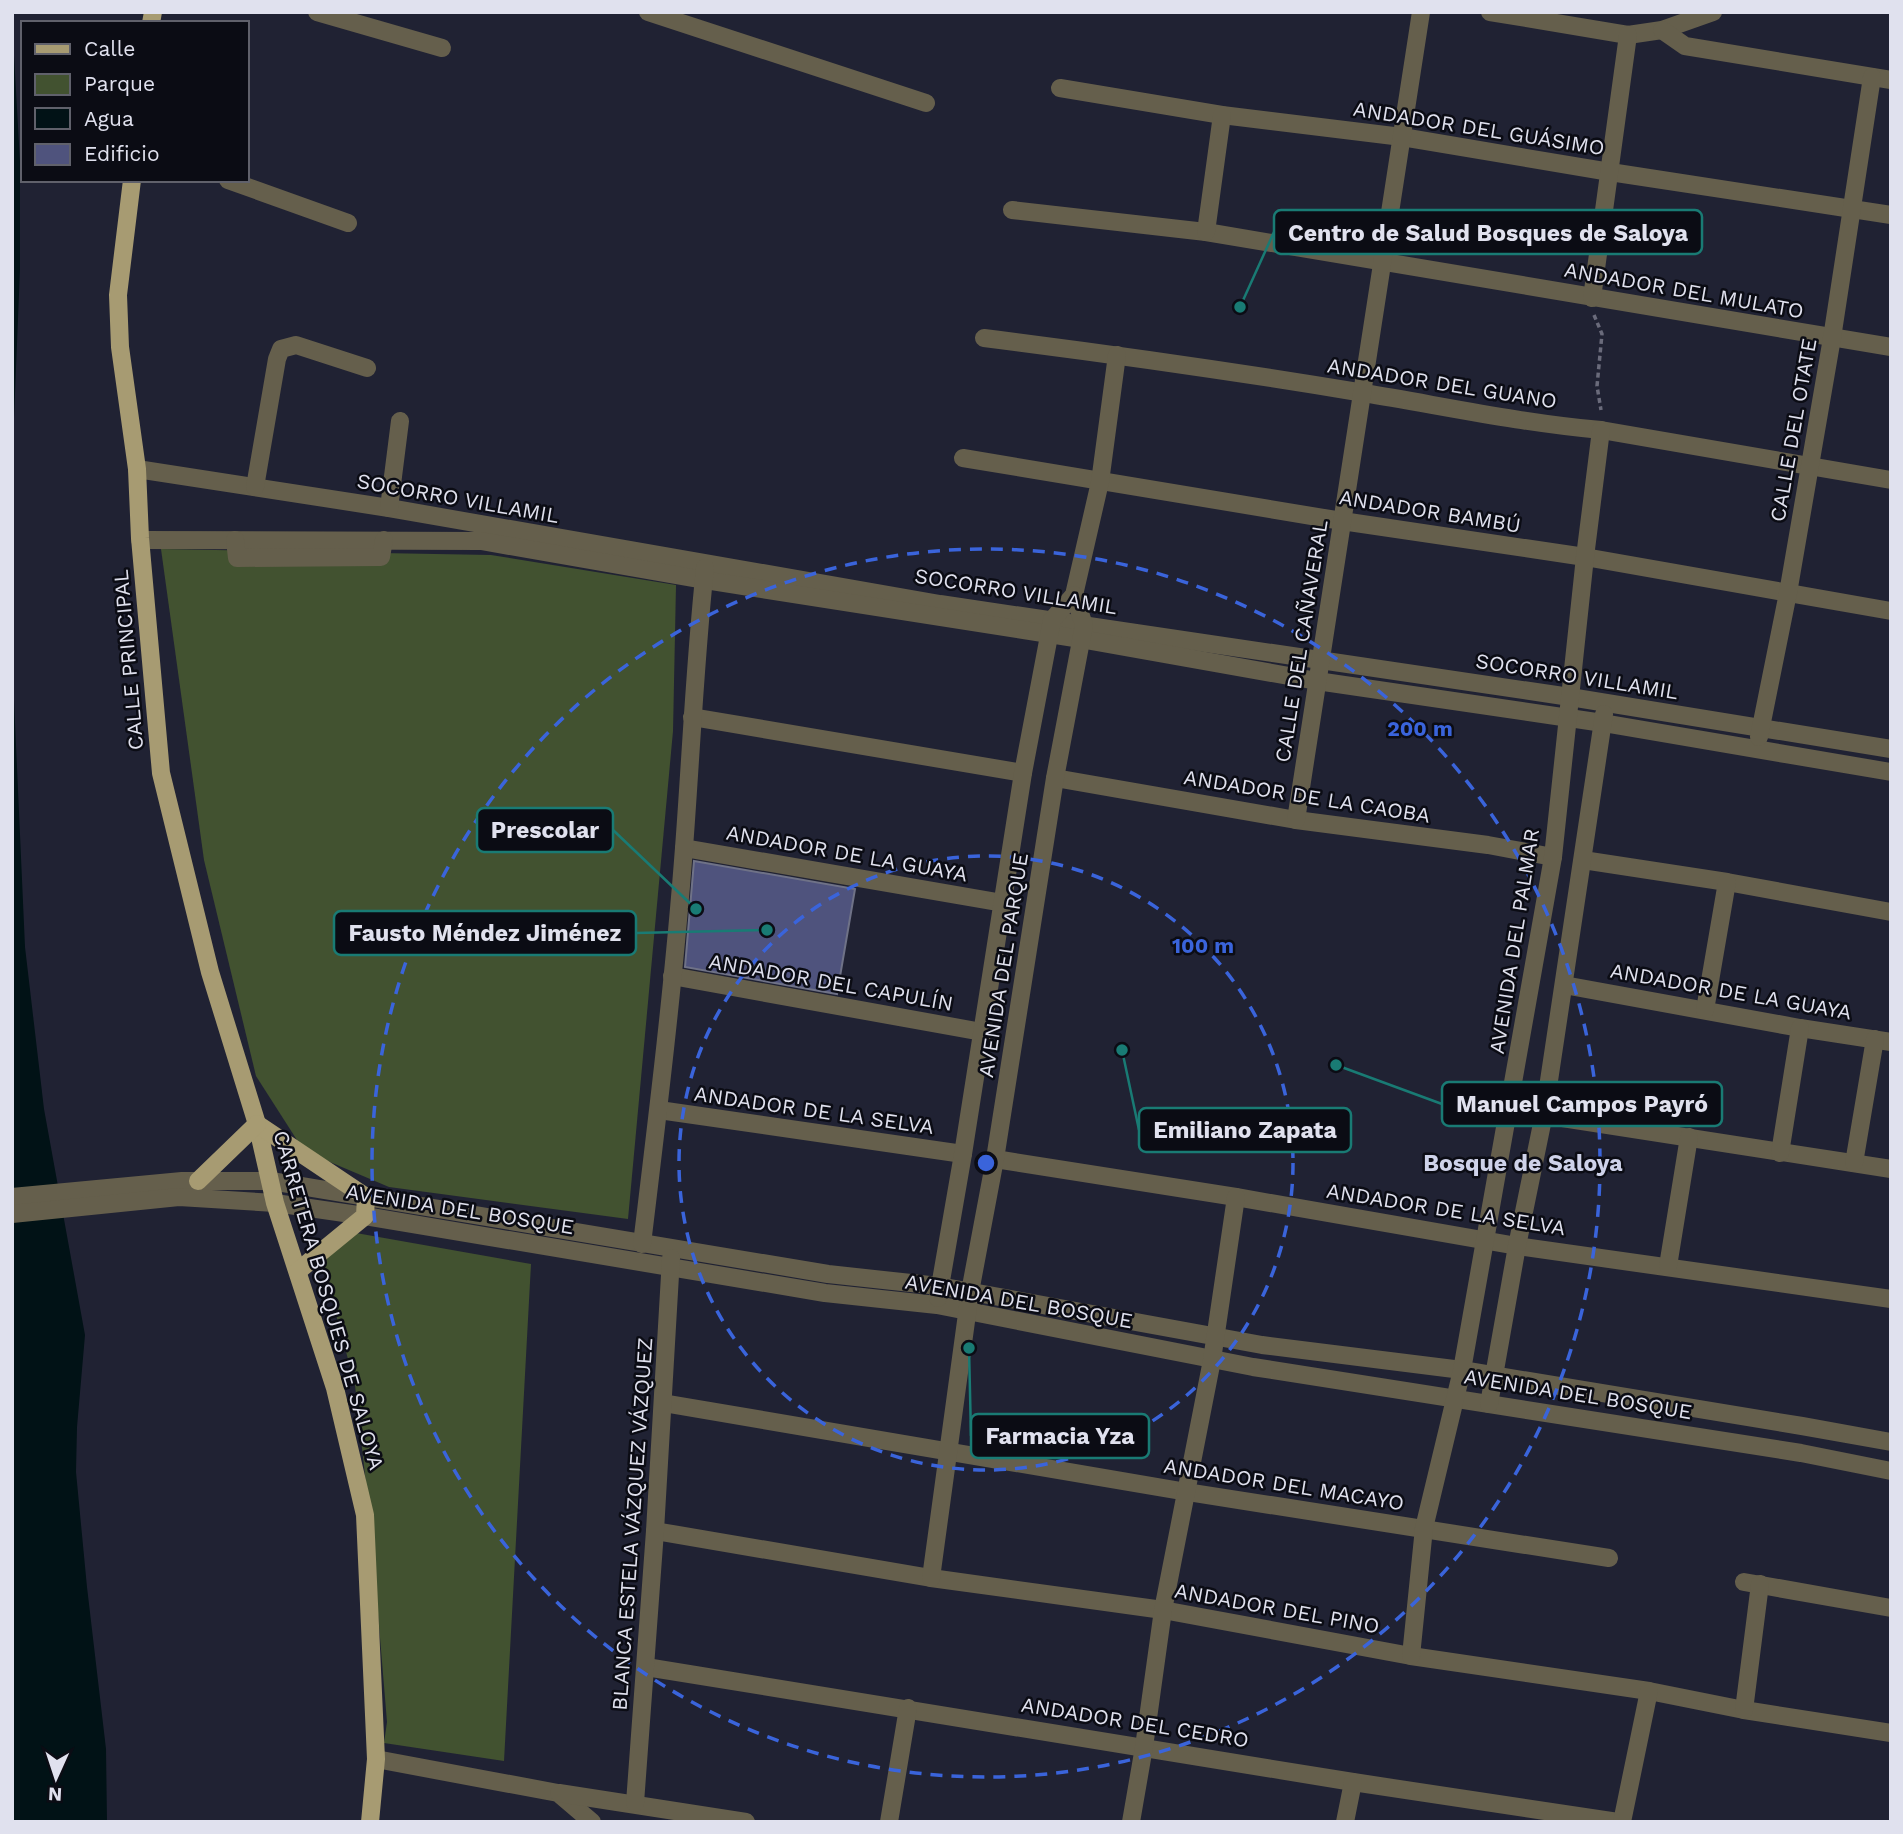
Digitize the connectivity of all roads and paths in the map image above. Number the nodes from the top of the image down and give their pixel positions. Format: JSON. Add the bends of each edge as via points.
{"nodes":[{"id":1,"x":317,"y":12,"type":"edge"},
{"id":2,"x":648,"y":12,"type":"edge"},
{"id":3,"x":1421,"y":12,"type":"edge"},
{"id":4,"x":1490,"y":12,"type":"edge"},
{"id":5,"x":1713,"y":12,"type":"edge"},
{"id":6,"x":1662,"y":30,"type":"junction"},
{"id":7,"x":1628,"y":36,"type":"junction"},
{"id":8,"x":442,"y":48,"type":"dead end"},
{"id":9,"x":1872,"y":77,"type":"junction"},
{"id":10,"x":1891,"y":80,"type":"edge"},
{"id":11,"x":1060,"y":88,"type":"dead end"},
{"id":12,"x":926,"y":103,"type":"dead end"},
{"id":13,"x":1222,"y":115,"type":"junction"},
{"id":14,"x":1402,"y":137,"type":"junction"},
{"id":15,"x":1610,"y":172,"type":"junction"},
{"id":16,"x":132,"y":182,"type":"edge"},
{"id":17,"x":234,"y":182,"type":"edge"},
{"id":18,"x":1012,"y":209,"type":"dead end"},
{"id":19,"x":1851,"y":209,"type":"junction"},
{"id":20,"x":1891,"y":215,"type":"edge"},
{"id":21,"x":348,"y":223,"type":"dead end"},
{"id":22,"x":1206,"y":232,"type":"junction"},
{"id":23,"x":1383,"y":261,"type":"junction"},
{"id":24,"x":1592,"y":298,"type":"junction"},
{"id":25,"x":984,"y":338,"type":"dead end"},
{"id":26,"x":1832,"y":338,"type":"junction"},
{"id":27,"x":1891,"y":347,"type":"edge"},
{"id":28,"x":1117,"y":355,"type":"junction"},
{"id":29,"x":367,"y":368,"type":"dead end"},
{"id":30,"x":1362,"y":393,"type":"junction"},
{"id":31,"x":400,"y":422,"type":"dead end"},
{"id":32,"x":1601,"y":430,"type":"junction"},
{"id":33,"x":963,"y":458,"type":"dead end"},
{"id":34,"x":1809,"y":466,"type":"junction"},
{"id":35,"x":137,"y":469,"type":"junction"},
{"id":36,"x":1891,"y":480,"type":"edge"},
{"id":37,"x":1100,"y":482,"type":"junction"},
{"id":38,"x":256,"y":487,"type":"junction"},
{"id":39,"x":389,"y":508,"type":"junction"},
{"id":40,"x":1342,"y":521,"type":"junction"},
{"id":41,"x":140,"y":540,"type":"junction"},
{"id":42,"x":1585,"y":557,"type":"junction"},
{"id":43,"x":705,"y":571,"type":"junction"},
{"id":44,"x":1788,"y":593,"type":"junction"},
{"id":45,"x":1074,"y":595,"type":"junction"},
{"id":46,"x":1891,"y":611,"type":"edge"},
{"id":47,"x":1051,"y":627,"type":"junction"},
{"id":48,"x":1083,"y":632,"type":"junction"},
{"id":49,"x":1321,"y":660,"type":"junction"},
{"id":50,"x":1317,"y":681,"type":"junction"},
{"id":51,"x":1570,"y":697,"type":"junction"},
{"id":52,"x":1605,"y":704,"type":"junction"},
{"id":53,"x":692,"y":717,"type":"junction"},
{"id":54,"x":1568,"y":718,"type":"junction"},
{"id":55,"x":1603,"y":723,"type":"junction"},
{"id":56,"x":1761,"y":727,"type":"junction"},
{"id":57,"x":1756,"y":748,"type":"junction"},
{"id":58,"x":1891,"y":749,"type":"edge"},
{"id":59,"x":1891,"y":772,"type":"edge"},
{"id":60,"x":1023,"y":773,"type":"junction"},
{"id":61,"x":1055,"y":778,"type":"junction"},
{"id":62,"x":1296,"y":820,"type":"junction"},
{"id":63,"x":684,"y":848,"type":"junction"},
{"id":64,"x":1553,"y":857,"type":"junction"},
{"id":65,"x":1583,"y":860,"type":"junction"},
{"id":66,"x":1727,"y":882,"type":"junction"},
{"id":67,"x":1003,"y":903,"type":"junction"},
{"id":68,"x":1891,"y":912,"type":"edge"},
{"id":69,"x":672,"y":976,"type":"junction"},
{"id":70,"x":1564,"y":985,"type":"junction"},
{"id":71,"x":1705,"y":1010,"type":"junction"},
{"id":72,"x":1800,"y":1028,"type":"junction"},
{"id":73,"x":982,"y":1032,"type":"junction"},
{"id":74,"x":1883,"y":1041,"type":"edge"},
{"id":75,"x":659,"y":1110,"type":"junction"},
{"id":76,"x":1510,"y":1110,"type":"junction"},
{"id":77,"x":1544,"y":1114,"type":"junction"},
{"id":78,"x":257,"y":1124,"type":"junction"},
{"id":79,"x":1689,"y":1136,"type":"junction"},
{"id":80,"x":1780,"y":1153,"type":"junction"},
{"id":81,"x":963,"y":1154,"type":"junction"},
{"id":82,"x":995,"y":1159,"type":"junction"},
{"id":83,"x":1854,"y":1163,"type":"junction"},
{"id":84,"x":1891,"y":1169,"type":"edge"},
{"id":85,"x":271,"y":1181,"type":"junction"},
{"id":86,"x":186,"y":1186,"type":"junction"},
{"id":87,"x":12,"y":1197,"type":"edge"},
{"id":88,"x":366,"y":1197,"type":"junction"},
{"id":89,"x":1236,"y":1197,"type":"junction"},
{"id":90,"x":275,"y":1203,"type":"junction"},
{"id":91,"x":12,"y":1214,"type":"edge"},
{"id":92,"x":365,"y":1216,"type":"junction"},
{"id":93,"x":1487,"y":1240,"type":"junction"},
{"id":94,"x":642,"y":1244,"type":"junction"},
{"id":95,"x":1517,"y":1246,"type":"junction"},
{"id":96,"x":672,"y":1249,"type":"junction"},
{"id":97,"x":1668,"y":1266,"type":"junction"},
{"id":98,"x":671,"y":1268,"type":"junction"},
{"id":99,"x":298,"y":1271,"type":"junction"},
{"id":100,"x":939,"y":1286,"type":"junction"},
{"id":101,"x":970,"y":1292,"type":"junction"},
{"id":102,"x":1891,"y":1299,"type":"edge"},
{"id":103,"x":937,"y":1305,"type":"junction"},
{"id":104,"x":967,"y":1312,"type":"junction"},
{"id":105,"x":1216,"y":1336,"type":"junction"},
{"id":106,"x":1212,"y":1360,"type":"junction"},
{"id":107,"x":1462,"y":1370,"type":"junction"},
{"id":108,"x":1494,"y":1376,"type":"junction"},
{"id":109,"x":1456,"y":1397,"type":"junction"},
{"id":110,"x":663,"y":1404,"type":"junction"},
{"id":111,"x":1489,"y":1404,"type":"junction"},
{"id":112,"x":1702,"y":1410,"type":"junction"},
{"id":113,"x":1697,"y":1437,"type":"junction"},
{"id":114,"x":1891,"y":1442,"type":"edge"},
{"id":115,"x":949,"y":1451,"type":"junction"},
{"id":116,"x":1891,"y":1471,"type":"edge"},
{"id":117,"x":1187,"y":1492,"type":"junction"},
{"id":118,"x":1424,"y":1528,"type":"junction"},
{"id":119,"x":655,"y":1531,"type":"junction"},
{"id":120,"x":1609,"y":1558,"type":"dead end"},
{"id":121,"x":931,"y":1578,"type":"junction"},
{"id":122,"x":1891,"y":1608,"type":"edge"},
{"id":123,"x":1163,"y":1610,"type":"junction"},
{"id":124,"x":1411,"y":1656,"type":"junction"},
{"id":125,"x":646,"y":1667,"type":"junction"},
{"id":126,"x":1649,"y":1691,"type":"junction"},
{"id":127,"x":908,"y":1708,"type":"junction"},
{"id":128,"x":1744,"y":1710,"type":"junction"},
{"id":129,"x":1891,"y":1733,"type":"edge"},
{"id":130,"x":1144,"y":1746,"type":"junction"},
{"id":131,"x":376,"y":1759,"type":"junction"},
{"id":132,"x":1353,"y":1782,"type":"junction"},
{"id":133,"x":558,"y":1793,"type":"junction"},
{"id":134,"x":635,"y":1803,"type":"junction"},
{"id":135,"x":370,"y":1822,"type":"edge"},
{"id":136,"x":592,"y":1822,"type":"edge"},
{"id":137,"x":746,"y":1822,"type":"edge"},
{"id":138,"x":889,"y":1822,"type":"edge"},
{"id":139,"x":1131,"y":1822,"type":"edge"},
{"id":140,"x":1345,"y":1822,"type":"edge"},
{"id":141,"x":1620,"y":1822,"type":"edge"}],
"edges":[{"from":1,"to":8,"type":"street"},
{"from":2,"to":12,"type":"street"},
{"from":3,"to":14,"type":"street","name":"CALLE DEL CAÑAVERAL"},
{"from":4,"to":7,"type":"street"},
{"from":5,"to":6,"type":"street"},
{"from":6,"to":7,"type":"street"},
{"from":6,"to":9,"type":"street","via":[[1685,46]]},
{"from":7,"to":15,"type":"street"},
{"from":9,"to":10,"type":"street"},
{"from":9,"to":19,"type":"street","name":"CALLE DEL OTATE"},
{"from":11,"to":13,"type":"street","name":"ANDADOR DEL GUÁSIMO"},
{"from":13,"to":14,"type":"street","name":"ANDADOR DEL GUÁSIMO"},
{"from":13,"to":22,"type":"street"},
{"from":14,"to":15,"type":"street","name":"ANDADOR DEL GUÁSIMO"},
{"from":14,"to":23,"type":"street","name":"CALLE DEL CAÑAVERAL"},
{"from":15,"to":19,"type":"street","name":"ANDADOR DEL GUÁSIMO"},
{"from":15,"to":24,"type":"street"},
{"from":16,"to":35,"type":"main road","name":"CALLE PRINCIPAL","via":[[118,295],[120,347]]},
{"from":17,"to":21,"type":"street"},
{"from":18,"to":22,"type":"street","name":"ANDADOR DEL MULATO"},
{"from":19,"to":20,"type":"street","name":"ANDADOR DEL GUÁSIMO"},
{"from":19,"to":26,"type":"street","name":"CALLE DEL OTATE"},
{"from":22,"to":23,"type":"street","name":"ANDADOR DEL MULATO"},
{"from":23,"to":24,"type":"street","name":"ANDADOR DEL MULATO"},
{"from":23,"to":30,"type":"street","name":"CALLE DEL CAÑAVERAL"},
{"from":24,"to":26,"type":"street","name":"ANDADOR DEL MULATO"},
{"from":24,"to":32,"type":"path","via":[[1602,334],[1597,386]]},
{"from":25,"to":28,"type":"street","name":"ANDADOR DEL GUANO"},
{"from":26,"to":27,"type":"street","name":"ANDADOR DEL MULATO"},
{"from":26,"to":34,"type":"street","name":"CALLE DEL OTATE"},
{"from":28,"to":30,"type":"street","name":"ANDADOR DEL GUANO"},
{"from":28,"to":37,"type":"street"},
{"from":29,"to":38,"type":"street","via":[[296,345],[281,349]]},
{"from":30,"to":32,"type":"street","name":"ANDADOR DEL GUANO"},
{"from":30,"to":40,"type":"street","name":"CALLE DEL CAÑAVERAL"},
{"from":31,"to":39,"type":"street"},
{"from":32,"to":34,"type":"street","name":"ANDADOR DEL GUANO"},
{"from":32,"to":42,"type":"street","name":"AVENIDA DEL PALMAR"},
{"from":33,"to":37,"type":"street","name":"ANDADOR BAMBÚ"},
{"from":34,"to":36,"type":"street","name":"ANDADOR DEL GUANO"},
{"from":34,"to":44,"type":"street","name":"CALLE DEL OTATE"},
{"from":35,"to":38,"type":"street","name":"SOCORRO VILLAMIL"},
{"from":35,"to":41,"type":"main road","name":"CALLE PRINCIPAL"},
{"from":37,"to":40,"type":"street","name":"ANDADOR BAMBÚ"},
{"from":37,"to":45,"type":"street"},
{"from":38,"to":39,"type":"street","name":"SOCORRO VILLAMIL"},
{"from":39,"to":43,"type":"street","name":"SOCORRO VILLAMIL"},
{"from":40,"to":42,"type":"street","name":"ANDADOR BAMBÚ"},
{"from":40,"to":49,"type":"street","name":"CALLE DEL CAÑAVERAL"},
{"from":41,"to":43,"type":"street","name":"SOCORRO VILLAMIL","via":[[481,541]]},
{"from":41,"to":78,"type":"main road","name":"CALLE PRINCIPAL","via":[[161,772],[211,972]]},
{"from":42,"to":44,"type":"street","name":"ANDADOR BAMBÚ"},
{"from":42,"to":51,"type":"street","name":"AVENIDA DEL PALMAR"},
{"from":43,"to":47,"type":"street","name":"SOCORRO VILLAMIL","via":[[940,604]]},
{"from":43,"to":53,"type":"street"},
{"from":44,"to":46,"type":"street","name":"ANDADOR BAMBÚ"},
{"from":44,"to":56,"type":"street","name":"CALLE DEL OTATE"},
{"from":45,"to":47,"type":"street"},
{"from":45,"to":48,"type":"street"},
{"from":47,"to":48,"type":"street","name":"SOCORRO VILLAMIL"},
{"from":47,"to":60,"type":"street","name":"AVENIDA DEL PARQUE"},
{"from":48,"to":49,"type":"street","name":"SOCORRO VILLAMIL"},
{"from":48,"to":50,"type":"street","name":"SOCORRO VILLAMIL"},
{"from":48,"to":61,"type":"street","name":"AVENIDA DEL PARQUE"},
{"from":49,"to":50,"type":"street","name":"CALLE DEL CAÑAVERAL"},
{"from":49,"to":51,"type":"street","name":"SOCORRO VILLAMIL"},
{"from":50,"to":54,"type":"street","name":"SOCORRO VILLAMIL"},
{"from":50,"to":62,"type":"street","name":"CALLE DEL CAÑAVERAL"},
{"from":51,"to":52,"type":"street","name":"SOCORRO VILLAMIL"},
{"from":51,"to":54,"type":"street","name":"AVENIDA DEL PALMAR"},
{"from":52,"to":55,"type":"street"},
{"from":52,"to":56,"type":"street","name":"SOCORRO VILLAMIL"},
{"from":53,"to":60,"type":"street"},
{"from":53,"to":63,"type":"street"},
{"from":54,"to":55,"type":"street","name":"SOCORRO VILLAMIL"},
{"from":54,"to":64,"type":"street","name":"AVENIDA DEL PALMAR"},
{"from":55,"to":57,"type":"street","name":"SOCORRO VILLAMIL"},
{"from":55,"to":65,"type":"street"},
{"from":56,"to":57,"type":"street","name":"CALLE DEL OTATE"},
{"from":56,"to":58,"type":"street","name":"SOCORRO VILLAMIL"},
{"from":57,"to":59,"type":"street","name":"SOCORRO VILLAMIL"},
{"from":60,"to":67,"type":"street","name":"AVENIDA DEL PARQUE"},
{"from":61,"to":62,"type":"street","name":"ANDADOR DE LA CAOBA"},
{"from":61,"to":82,"type":"street","name":"AVENIDA DEL PARQUE"},
{"from":62,"to":64,"type":"street","name":"ANDADOR DE LA CAOBA"},
{"from":63,"to":67,"type":"street","name":"ANDADOR DE LA GUAYA"},
{"from":63,"to":69,"type":"street"},
{"from":64,"to":76,"type":"street","name":"AVENIDA DEL PALMAR"},
{"from":65,"to":66,"type":"street"},
{"from":65,"to":70,"type":"street"},
{"from":66,"to":68,"type":"street"},
{"from":66,"to":71,"type":"street"},
{"from":67,"to":73,"type":"street","name":"AVENIDA DEL PARQUE"},
{"from":69,"to":73,"type":"street","name":"ANDADOR DEL CAPULÍN"},
{"from":69,"to":75,"type":"street"},
{"from":70,"to":71,"type":"street","name":"ANDADOR DE LA GUAYA"},
{"from":70,"to":77,"type":"street"},
{"from":71,"to":72,"type":"street","name":"ANDADOR DE LA GUAYA"},
{"from":72,"to":74,"type":"street","name":"ANDADOR DE LA GUAYA"},
{"from":72,"to":80,"type":"street"},
{"from":73,"to":81,"type":"street","name":"AVENIDA DEL PARQUE"},
{"from":74,"to":83,"type":"street"},
{"from":75,"to":81,"type":"street","name":"ANDADOR DE LA SELVA"},
{"from":75,"to":94,"type":"street"},
{"from":76,"to":77,"type":"street"},
{"from":76,"to":93,"type":"street","name":"AVENIDA DEL PALMAR"},
{"from":77,"to":79,"type":"street"},
{"from":77,"to":95,"type":"street"},
{"from":78,"to":85,"type":"main road","name":"CARRETERA BOSQUES DE SALOYA"},
{"from":78,"to":86,"type":"main road"},
{"from":78,"to":88,"type":"main road"},
{"from":79,"to":80,"type":"street"},
{"from":79,"to":97,"type":"street"},
{"from":80,"to":83,"type":"street"},
{"from":81,"to":100,"type":"street","name":"AVENIDA DEL PARQUE"},
{"from":82,"to":89,"type":"street","name":"ANDADOR DE LA SELVA"},
{"from":82,"to":101,"type":"street","name":"AVENIDA DEL PARQUE"},
{"from":83,"to":84,"type":"street"},
{"from":85,"to":86,"type":"street","name":"AVENIDA DEL BOSQUE"},
{"from":85,"to":88,"type":"street","name":"AVENIDA DEL BOSQUE"},
{"from":85,"to":90,"type":"main road","name":"CARRETERA BOSQUES DE SALOYA"},
{"from":86,"to":87,"type":"street","name":"AVENIDA DEL BOSQUE"},
{"from":86,"to":90,"type":"street","name":"AVENIDA DEL BOSQUE"},
{"from":86,"to":91,"type":"street","name":"AVENIDA DEL BOSQUE"},
{"from":88,"to":92,"type":"main road"},
{"from":88,"to":94,"type":"street","name":"AVENIDA DEL BOSQUE"},
{"from":89,"to":93,"type":"street","name":"ANDADOR DE LA SELVA"},
{"from":89,"to":105,"type":"street"},
{"from":90,"to":92,"type":"street","name":"AVENIDA DEL BOSQUE"},
{"from":90,"to":99,"type":"main road","name":"CARRETERA BOSQUES DE SALOYA"},
{"from":92,"to":98,"type":"street","name":"AVENIDA DEL BOSQUE"},
{"from":92,"to":99,"type":"main road"},
{"from":93,"to":95,"type":"street","name":"ANDADOR DE LA SELVA"},
{"from":93,"to":107,"type":"street","name":"AVENIDA DEL PALMAR"},
{"from":94,"to":96,"type":"street","name":"AVENIDA DEL BOSQUE"},
{"from":95,"to":97,"type":"street","name":"ANDADOR DE LA SELVA"},
{"from":95,"to":108,"type":"street"},
{"from":96,"to":98,"type":"street","name":"BLANCA ESTELA VÁZQUEZ VÁZQUEZ"},
{"from":96,"to":100,"type":"street","name":"AVENIDA DEL BOSQUE"},
{"from":97,"to":102,"type":"street","name":"ANDADOR DE LA SELVA"},
{"from":98,"to":103,"type":"street","name":"AVENIDA DEL BOSQUE","via":[[824,1293]]},
{"from":98,"to":110,"type":"street","name":"BLANCA ESTELA VÁZQUEZ VÁZQUEZ"},
{"from":99,"to":131,"type":"main road","name":"CARRETERA BOSQUES DE SALOYA","via":[[335,1388],[365,1515]]},
{"from":100,"to":101,"type":"street","name":"AVENIDA DEL BOSQUE"},
{"from":100,"to":103,"type":"street","name":"AVENIDA DEL PARQUE"},
{"from":101,"to":104,"type":"street","name":"AVENIDA DEL PARQUE"},
{"from":101,"to":105,"type":"street","name":"AVENIDA DEL BOSQUE"},
{"from":103,"to":104,"type":"street","name":"AVENIDA DEL BOSQUE"},
{"from":104,"to":106,"type":"street","name":"AVENIDA DEL BOSQUE"},
{"from":104,"to":115,"type":"street","name":"AVENIDA DEL PARQUE"},
{"from":105,"to":106,"type":"street"},
{"from":105,"to":107,"type":"street","name":"AVENIDA DEL BOSQUE"},
{"from":106,"to":109,"type":"street","name":"AVENIDA DEL BOSQUE"},
{"from":106,"to":117,"type":"street"},
{"from":107,"to":108,"type":"street","name":"AVENIDA DEL BOSQUE"},
{"from":107,"to":109,"type":"street","name":"AVENIDA DEL PALMAR"},
{"from":108,"to":111,"type":"street"},
{"from":108,"to":112,"type":"street","name":"AVENIDA DEL BOSQUE"},
{"from":109,"to":111,"type":"street","name":"AVENIDA DEL BOSQUE"},
{"from":109,"to":118,"type":"street","name":"AVENIDA DEL PALMAR"},
{"from":110,"to":115,"type":"street","name":"ANDADOR DEL MACAYO"},
{"from":110,"to":119,"type":"street","name":"BLANCA ESTELA VÁZQUEZ VÁZQUEZ"},
{"from":111,"to":113,"type":"street","name":"AVENIDA DEL BOSQUE"},
{"from":112,"to":113,"type":"street"},
{"from":112,"to":114,"type":"street","name":"AVENIDA DEL BOSQUE"},
{"from":113,"to":116,"type":"street","name":"AVENIDA DEL BOSQUE"},
{"from":115,"to":117,"type":"street","name":"ANDADOR DEL MACAYO"},
{"from":115,"to":121,"type":"street","name":"AVENIDA DEL PARQUE"},
{"from":117,"to":118,"type":"street","name":"ANDADOR DEL MACAYO"},
{"from":117,"to":123,"type":"street"},
{"from":118,"to":120,"type":"street","name":"ANDADOR DEL MACAYO"},
{"from":118,"to":124,"type":"street","name":"AVENIDA DEL PALMAR"},
{"from":119,"to":121,"type":"street","name":"ANDADOR DEL PINO"},
{"from":119,"to":125,"type":"street","name":"BLANCA ESTELA VÁZQUEZ VÁZQUEZ"},
{"from":121,"to":123,"type":"street","name":"ANDADOR DEL PINO"},
{"from":122,"to":128,"type":"street","via":[[1752,1583]]},
{"from":123,"to":124,"type":"street","name":"ANDADOR DEL PINO"},
{"from":123,"to":130,"type":"street"},
{"from":124,"to":126,"type":"street","name":"ANDADOR DEL PINO"},
{"from":125,"to":127,"type":"street","name":"ANDADOR DEL CEDRO"},
{"from":125,"to":134,"type":"street","name":"BLANCA ESTELA VÁZQUEZ VÁZQUEZ"},
{"from":126,"to":128,"type":"street","name":"ANDADOR DEL PINO"},
{"from":126,"to":141,"type":"street"},
{"from":127,"to":130,"type":"street","name":"ANDADOR DEL CEDRO"},
{"from":127,"to":138,"type":"street"},
{"from":128,"to":129,"type":"street","name":"ANDADOR DEL PINO"},
{"from":130,"to":132,"type":"street","name":"ANDADOR DEL CEDRO"},
{"from":130,"to":139,"type":"street"},
{"from":131,"to":133,"type":"street"},
{"from":131,"to":135,"type":"main road","name":"CARRETERA BOSQUES DE SALOYA"},
{"from":132,"to":140,"type":"street"},
{"from":132,"to":141,"type":"street","name":"ANDADOR DEL CEDRO"},
{"from":133,"to":134,"type":"street"},
{"from":133,"to":136,"type":"street"},
{"from":134,"to":137,"type":"street"}]}
